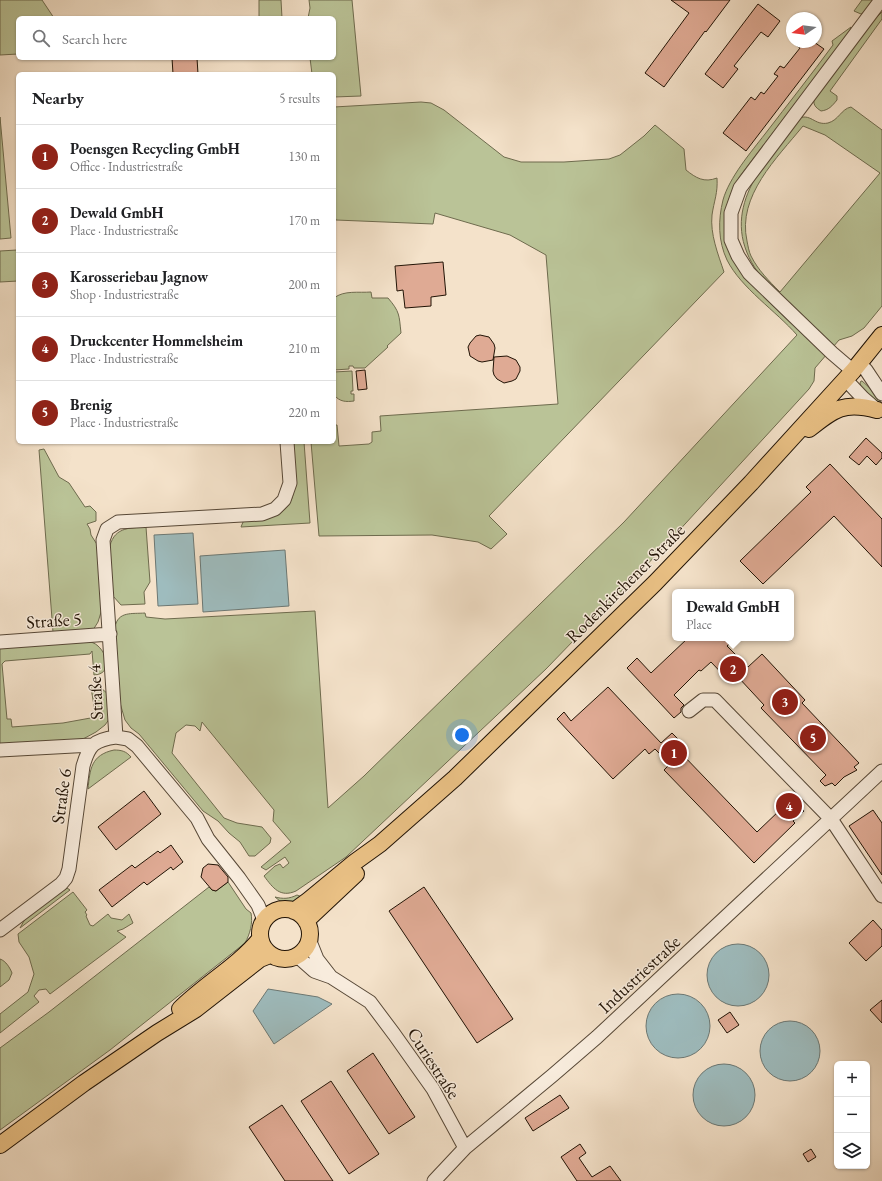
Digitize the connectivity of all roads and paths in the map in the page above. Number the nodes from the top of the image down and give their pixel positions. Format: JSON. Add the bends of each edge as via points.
{"nodes":[{"id":1,"x":881,"y":0,"type":"edge"},
{"id":2,"x":882,"y":335,"type":"edge"},
{"id":3,"x":852,"y":371,"type":"junction"},
{"id":4,"x":882,"y":394,"type":"edge"},
{"id":5,"x":879,"y":412,"type":"edge"},
{"id":6,"x":287,"y":444,"type":"edge"},
{"id":7,"x":782,"y":449,"type":"junction"},
{"id":8,"x":110,"y":634,"type":"junction"},
{"id":9,"x":0,"y":642,"type":"edge"},
{"id":10,"x":689,"y":711,"type":"dead end"},
{"id":11,"x":116,"y":737,"type":"junction"},
{"id":12,"x":92,"y":745,"type":"junction"},
{"id":13,"x":0,"y":750,"type":"edge"},
{"id":14,"x":882,"y":771,"type":"edge"},
{"id":15,"x":831,"y":820,"type":"junction"},
{"id":16,"x":380,"y":844,"type":"junction"},
{"id":17,"x":882,"y":896,"type":"edge"},
{"id":18,"x":294,"y":911,"type":"junction"},
{"id":19,"x":264,"y":920,"type":"junction"},
{"id":20,"x":306,"y":921,"type":"junction"},
{"id":21,"x":0,"y":930,"type":"edge"},
{"id":22,"x":260,"y":939,"type":"junction"},
{"id":23,"x":309,"y":939,"type":"junction"},
{"id":24,"x":270,"y":954,"type":"junction"},
{"id":25,"x":295,"y":957,"type":"junction"},
{"id":26,"x":331,"y":977,"type":"junction"},
{"id":27,"x":156,"y":1033,"type":"junction"},
{"id":28,"x":0,"y":1146,"type":"edge"},
{"id":29,"x":465,"y":1148,"type":"junction"},
{"id":30,"x":434,"y":1181,"type":"edge"}],
"edges":[{"from":1,"to":3,"type":"street","via":[[740,188],[731,213],[731,240],[750,273]]},
{"from":2,"to":3,"type":"main road","name":"Rodenkirchener Straße"},
{"from":3,"to":4,"type":"street","via":[[866,370]]},
{"from":3,"to":5,"type":"street","via":[[863,398]]},
{"from":3,"to":7,"type":"main road","name":"Rodenkirchener Straße"},
{"from":5,"to":7,"type":"main road","via":[[867,407],[837,409]]},
{"from":6,"to":8,"type":"street","name":"Straße 4","via":[[290,483],[284,500],[275,509],[262,514],[118,522],[107,529],[103,540]]},
{"from":7,"to":16,"type":"main road","name":"Rodenkirchener Straße","via":[[655,583],[455,778]]},
{"from":8,"to":9,"type":"street","name":"Straße 5"},
{"from":8,"to":11,"type":"street","name":"Straße 4"},
{"from":10,"to":15,"type":"street","via":[[702,700],[715,700]]},
{"from":11,"to":12,"type":"street"},
{"from":11,"to":19,"type":"street","name":"Straße 4","via":[[128,739],[137,746],[197,818],[208,839],[258,905]]},
{"from":12,"to":13,"type":"street"},
{"from":12,"to":21,"type":"street","name":"Straße 6","via":[[83,766],[66,878]]},
{"from":14,"to":15,"type":"street","name":"Industriestraße"},
{"from":15,"to":17,"type":"street"},
{"from":15,"to":29,"type":"street","name":"Industriestraße","via":[[597,1037]]},
{"from":16,"to":18,"type":"main road","name":"Rodenkirchener Straße"},
{"from":16,"to":20,"type":"main road","name":"Rodenkirchener Straße","via":[[360,870]]},
{"from":18,"to":19,"type":"main road","via":[[283,909],[272,912]]},
{"from":18,"to":20,"type":"main road"},
{"from":19,"to":22,"type":"main road"},
{"from":20,"to":23,"type":"main road"},
{"from":22,"to":24,"type":"main road"},
{"from":22,"to":27,"type":"main road","via":[[251,950],[190,1000]]},
{"from":23,"to":25,"type":"main road","via":[[306,948]]},
{"from":23,"to":26,"type":"street","name":"Curiestraße","via":[[318,959]]},
{"from":24,"to":25,"type":"main road","via":[[279,959]]},
{"from":24,"to":27,"type":"main road","via":[[196,1009]]},
{"from":25,"to":26,"type":"street","name":"Curiestraße","via":[[298,956],[314,971]]},
{"from":26,"to":29,"type":"street","name":"Curiestraße","via":[[370,1002],[432,1089]]},
{"from":27,"to":28,"type":"main road"},
{"from":29,"to":30,"type":"street"}]}
